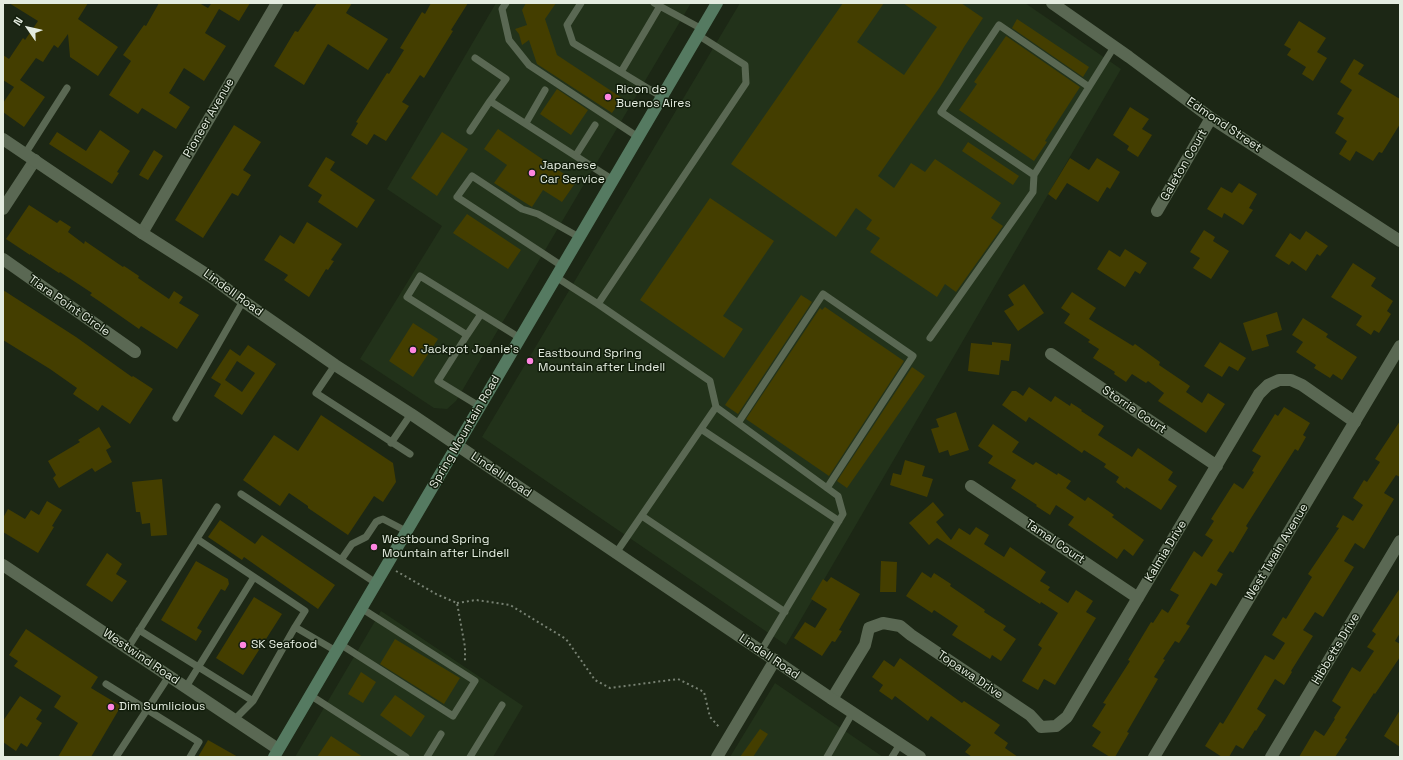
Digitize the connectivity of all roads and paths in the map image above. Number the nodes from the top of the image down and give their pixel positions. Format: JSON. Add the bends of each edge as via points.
{"nodes":[{"id":1,"x":277,"y":3,"type":"edge"},
{"id":2,"x":506,"y":3,"type":"edge"},
{"id":3,"x":581,"y":3,"type":"edge"},
{"id":4,"x":717,"y":3,"type":"edge"},
{"id":5,"x":1052,"y":3,"type":"edge"},
{"id":6,"x":657,"y":5,"type":"edge"},
{"id":7,"x":700,"y":32,"type":"junction"},
{"id":8,"x":1114,"y":47,"type":"junction"},
{"id":9,"x":475,"y":58,"type":"dead end"},
{"id":10,"x":621,"y":72,"type":"junction"},
{"id":11,"x":1089,"y":87,"type":"junction"},
{"id":12,"x":67,"y":88,"type":"dead end"},
{"id":13,"x":546,"y":90,"type":"dead end"},
{"id":14,"x":662,"y":97,"type":"junction"},
{"id":15,"x":490,"y":101,"type":"junction"},
{"id":16,"x":1211,"y":118,"type":"junction"},
{"id":17,"x":526,"y":123,"type":"junction"},
{"id":18,"x":595,"y":124,"type":"dead end"},
{"id":19,"x":470,"y":131,"type":"dead end"},
{"id":20,"x":638,"y":137,"type":"junction"},
{"id":21,"x":3,"y":139,"type":"edge"},
{"id":22,"x":576,"y":156,"type":"junction"},
{"id":23,"x":30,"y":157,"type":"junction"},
{"id":24,"x":1034,"y":175,"type":"junction"},
{"id":25,"x":613,"y":180,"type":"junction"},
{"id":26,"x":3,"y":209,"type":"edge"},
{"id":27,"x":1157,"y":211,"type":"dead end"},
{"id":28,"x":142,"y":233,"type":"junction"},
{"id":29,"x":579,"y":237,"type":"junction"},
{"id":30,"x":1400,"y":242,"type":"edge"},
{"id":31,"x":3,"y":259,"type":"edge"},
{"id":32,"x":559,"y":271,"type":"junction"},
{"id":33,"x":243,"y":301,"type":"junction"},
{"id":34,"x":598,"y":304,"type":"junction"},
{"id":35,"x":481,"y":314,"type":"junction"},
{"id":36,"x":467,"y":335,"type":"junction"},
{"id":37,"x":520,"y":338,"type":"junction"},
{"id":38,"x":930,"y":338,"type":"dead end"},
{"id":39,"x":1400,"y":346,"type":"edge"},
{"id":40,"x":135,"y":352,"type":"dead end"},
{"id":41,"x":1051,"y":354,"type":"dead end"},
{"id":42,"x":335,"y":365,"type":"junction"},
{"id":43,"x":480,"y":406,"type":"junction"},
{"id":44,"x":716,"y":407,"type":"junction"},
{"id":45,"x":411,"y":414,"type":"junction"},
{"id":46,"x":176,"y":418,"type":"dead end"},
{"id":47,"x":1355,"y":422,"type":"junction"},
{"id":48,"x":738,"y":423,"type":"junction"},
{"id":49,"x":701,"y":429,"type":"junction"},
{"id":50,"x":391,"y":443,"type":"junction"},
{"id":51,"x":456,"y":445,"type":"junction"},
{"id":52,"x":410,"y":454,"type":"dead end"},
{"id":53,"x":1217,"y":466,"type":"junction"},
{"id":54,"x":972,"y":486,"type":"dead end"},
{"id":55,"x":827,"y":488,"type":"junction"},
{"id":56,"x":241,"y":494,"type":"dead end"},
{"id":57,"x":217,"y":507,"type":"dead end"},
{"id":58,"x":642,"y":516,"type":"junction"},
{"id":59,"x":839,"y":521,"type":"junction"},
{"id":60,"x":406,"y":532,"type":"junction"},
{"id":61,"x":197,"y":539,"type":"junction"},
{"id":62,"x":1400,"y":541,"type":"edge"},
{"id":63,"x":616,"y":553,"type":"junction"},
{"id":64,"x":341,"y":560,"type":"junction"},
{"id":65,"x":3,"y":564,"type":"edge"},
{"id":66,"x":386,"y":565,"type":"junction"},
{"id":67,"x":254,"y":576,"type":"junction"},
{"id":68,"x":376,"y":583,"type":"junction"},
{"id":69,"x":1138,"y":598,"type":"junction"},
{"id":70,"x":457,"y":603,"type":"junction"},
{"id":71,"x":361,"y":608,"type":"junction"},
{"id":72,"x":785,"y":612,"type":"junction"},
{"id":73,"x":295,"y":627,"type":"junction"},
{"id":74,"x":139,"y":630,"type":"junction"},
{"id":75,"x":338,"y":647,"type":"junction"},
{"id":76,"x":128,"y":648,"type":"junction"},
{"id":77,"x":761,"y":651,"type":"junction"},
{"id":78,"x":775,"y":660,"type":"junction"},
{"id":79,"x":465,"y":666,"type":"dead end"},
{"id":80,"x":198,"y":667,"type":"junction"},
{"id":81,"x":169,"y":676,"type":"junction"},
{"id":82,"x":106,"y":684,"type":"dead end"},
{"id":83,"x":186,"y":687,"type":"junction"},
{"id":84,"x":310,"y":695,"type":"junction"},
{"id":85,"x":832,"y":699,"type":"junction"},
{"id":86,"x":253,"y":701,"type":"junction"},
{"id":87,"x":502,"y":705,"type":"dead end"},
{"id":88,"x":148,"y":709,"type":"junction"},
{"id":89,"x":853,"y":712,"type":"junction"},
{"id":90,"x":234,"y":720,"type":"junction"},
{"id":91,"x":1056,"y":726,"type":"joint"},
{"id":92,"x":441,"y":734,"type":"dead end"},
{"id":93,"x":729,"y":737,"type":"junction"},
{"id":94,"x":900,"y":744,"type":"junction"},
{"id":95,"x":276,"y":753,"type":"edge"},
{"id":96,"x":116,"y":757,"type":"edge"},
{"id":97,"x":190,"y":757,"type":"edge"},
{"id":98,"x":406,"y":757,"type":"edge"},
{"id":99,"x":427,"y":757,"type":"edge"},
{"id":100,"x":470,"y":757,"type":"edge"},
{"id":101,"x":717,"y":757,"type":"edge"},
{"id":102,"x":827,"y":757,"type":"edge"},
{"id":103,"x":892,"y":757,"type":"edge"},
{"id":104,"x":920,"y":757,"type":"edge"},
{"id":105,"x":1154,"y":757,"type":"edge"},
{"id":106,"x":1271,"y":757,"type":"edge"}],
"edges":[{"from":1,"to":28,"type":"street","name":"Pioneer Avenue"},
{"from":2,"to":20,"type":"lane","via":[[502,9],[509,40],[528,64]]},
{"from":3,"to":10,"type":"lane","via":[[567,25],[573,43]]},
{"from":4,"to":7,"type":"main road","name":"Spring Mountain Road"},
{"from":5,"to":8,"type":"street","name":"Edmond Street"},
{"from":6,"to":7,"type":"lane"},
{"from":6,"to":10,"type":"lane"},
{"from":7,"to":14,"type":"main road","name":"Spring Mountain Road"},
{"from":7,"to":34,"type":"lane","via":[[745,64],[746,83]]},
{"from":8,"to":11,"type":"lane"},
{"from":8,"to":16,"type":"street","name":"Edmond Street"},
{"from":9,"to":15,"type":"lane","via":[[506,78]]},
{"from":10,"to":14,"type":"lane"},
{"from":11,"to":24,"type":"lane"},
{"from":11,"to":24,"type":"lane","via":[[999,25],[941,112]]},
{"from":12,"to":23,"type":"lane"},
{"from":13,"to":17,"type":"lane"},
{"from":14,"to":20,"type":"main road","name":"Spring Mountain Road"},
{"from":15,"to":17,"type":"lane"},
{"from":15,"to":19,"type":"lane"},
{"from":16,"to":27,"type":"street","name":"Galeton Court"},
{"from":16,"to":30,"type":"street","name":"Edmond Street"},
{"from":17,"to":22,"type":"lane"},
{"from":18,"to":22,"type":"lane"},
{"from":20,"to":25,"type":"main road","name":"Spring Mountain Road"},
{"from":21,"to":23,"type":"street","name":"Lindell Road"},
{"from":22,"to":25,"type":"lane"},
{"from":23,"to":26,"type":"street"},
{"from":23,"to":28,"type":"street","name":"Lindell Road"},
{"from":24,"to":38,"type":"lane","via":[[1033,192]]},
{"from":25,"to":29,"type":"main road","name":"Spring Mountain Road"},
{"from":28,"to":33,"type":"street","name":"Lindell Road","via":[[211,277]]},
{"from":29,"to":32,"type":"main road","name":"Spring Mountain Road"},
{"from":29,"to":32,"type":"lane","via":[[538,214],[522,209],[472,176],[457,197]]},
{"from":31,"to":40,"type":"street","name":"Tiara Point Circle"},
{"from":32,"to":34,"type":"lane"},
{"from":32,"to":37,"type":"main road","name":"Spring Mountain Road"},
{"from":33,"to":42,"type":"street","name":"Lindell Road"},
{"from":33,"to":46,"type":"lane"},
{"from":34,"to":44,"type":"lane","via":[[710,381]]},
{"from":35,"to":36,"type":"lane"},
{"from":35,"to":36,"type":"lane","via":[[420,276],[407,297]]},
{"from":35,"to":37,"type":"lane"},
{"from":36,"to":43,"type":"lane","via":[[438,381]]},
{"from":37,"to":43,"type":"main road","name":"Spring Mountain Road"},
{"from":39,"to":47,"type":"street","name":"West Twain Avenue"},
{"from":41,"to":53,"type":"street","name":"Storrie Court"},
{"from":42,"to":45,"type":"street","name":"Lindell Road"},
{"from":42,"to":50,"type":"lane","via":[[316,393]]},
{"from":43,"to":51,"type":"main road","name":"Spring Mountain Road"},
{"from":44,"to":48,"type":"lane"},
{"from":44,"to":49,"type":"lane"},
{"from":45,"to":50,"type":"lane"},
{"from":45,"to":51,"type":"street","name":"Lindell Road"},
{"from":47,"to":53,"type":"street","name":"Kalmia Drive","via":[[1302,385],[1291,380],[1279,380],[1268,384],[1259,394]]},
{"from":47,"to":105,"type":"street","name":"West Twain Avenue"},
{"from":48,"to":55,"type":"lane"},
{"from":48,"to":55,"type":"lane","via":[[823,294],[913,356]]},
{"from":49,"to":58,"type":"lane"},
{"from":49,"to":59,"type":"lane"},
{"from":50,"to":52,"type":"lane"},
{"from":51,"to":60,"type":"main road","name":"Spring Mountain Road"},
{"from":51,"to":63,"type":"street","name":"Lindell Road"},
{"from":53,"to":69,"type":"street","name":"Kalmia Drive"},
{"from":54,"to":69,"type":"street","name":"Tamal Court"},
{"from":55,"to":59,"type":"lane","via":[[838,496],[844,514]]},
{"from":56,"to":64,"type":"lane"},
{"from":57,"to":61,"type":"lane"},
{"from":58,"to":63,"type":"lane"},
{"from":58,"to":72,"type":"lane"},
{"from":59,"to":72,"type":"lane"},
{"from":60,"to":64,"type":"lane","via":[[383,519],[380,520],[366,537],[352,544]]},
{"from":60,"to":66,"type":"main road","name":"Spring Mountain Road"},
{"from":61,"to":67,"type":"lane"},
{"from":61,"to":74,"type":"lane"},
{"from":62,"to":106,"type":"street","name":"Hibbetts Drive"},
{"from":63,"to":77,"type":"street","name":"Lindell Road"},
{"from":64,"to":68,"type":"lane"},
{"from":65,"to":76,"type":"street","name":"Westwind Road"},
{"from":66,"to":68,"type":"main road","name":"Spring Mountain Road"},
{"from":66,"to":70,"type":"path"},
{"from":67,"to":73,"type":"lane","via":[[305,611]]},
{"from":67,"to":80,"type":"lane"},
{"from":68,"to":71,"type":"main road","name":"Spring Mountain Road"},
{"from":69,"to":91,"type":"street","name":"Kalmia Drive","via":[[1067,717]]},
{"from":70,"to":79,"type":"path","via":[[465,647]]},
{"from":70,"to":93,"type":"path","via":[[476,600],[510,605],[566,639],[595,680],[610,688],[678,679],[704,692],[710,717]]},
{"from":71,"to":75,"type":"main road","name":"Spring Mountain Road"},
{"from":71,"to":75,"type":"lane","via":[[475,681],[453,716]]},
{"from":72,"to":77,"type":"lane"},
{"from":73,"to":75,"type":"lane"},
{"from":73,"to":86,"type":"lane"},
{"from":74,"to":76,"type":"lane"},
{"from":74,"to":80,"type":"lane"},
{"from":75,"to":84,"type":"main road","name":"Spring Mountain Road"},
{"from":76,"to":81,"type":"street","name":"Westwind Road"},
{"from":77,"to":78,"type":"street","name":"Lindell Road"},
{"from":78,"to":85,"type":"street","name":"Lindell Road"},
{"from":78,"to":93,"type":"street"},
{"from":80,"to":83,"type":"lane"},
{"from":80,"to":86,"type":"lane"},
{"from":81,"to":83,"type":"street","name":"Westwind Road"},
{"from":81,"to":88,"type":"lane"},
{"from":82,"to":88,"type":"lane"},
{"from":83,"to":90,"type":"street","name":"Westwind Road"},
{"from":84,"to":95,"type":"main road","name":"Spring Mountain Road"},
{"from":84,"to":98,"type":"lane"},
{"from":85,"to":89,"type":"street","name":"Lindell Road"},
{"from":85,"to":91,"type":"street","name":"Topawa Drive","via":[[865,645],[869,628],[883,622],[900,626],[1030,715],[1041,727]]},
{"from":86,"to":90,"type":"lane"},
{"from":87,"to":100,"type":"lane"},
{"from":88,"to":96,"type":"lane"},
{"from":88,"to":97,"type":"lane","via":[[200,742]]},
{"from":89,"to":94,"type":"street","name":"Lindell Road"},
{"from":89,"to":102,"type":"lane"},
{"from":90,"to":95,"type":"street","name":"Westwind Road"},
{"from":92,"to":99,"type":"lane"},
{"from":93,"to":101,"type":"street"},
{"from":94,"to":103,"type":"lane"},
{"from":94,"to":104,"type":"street","name":"Lindell Road"}]}
